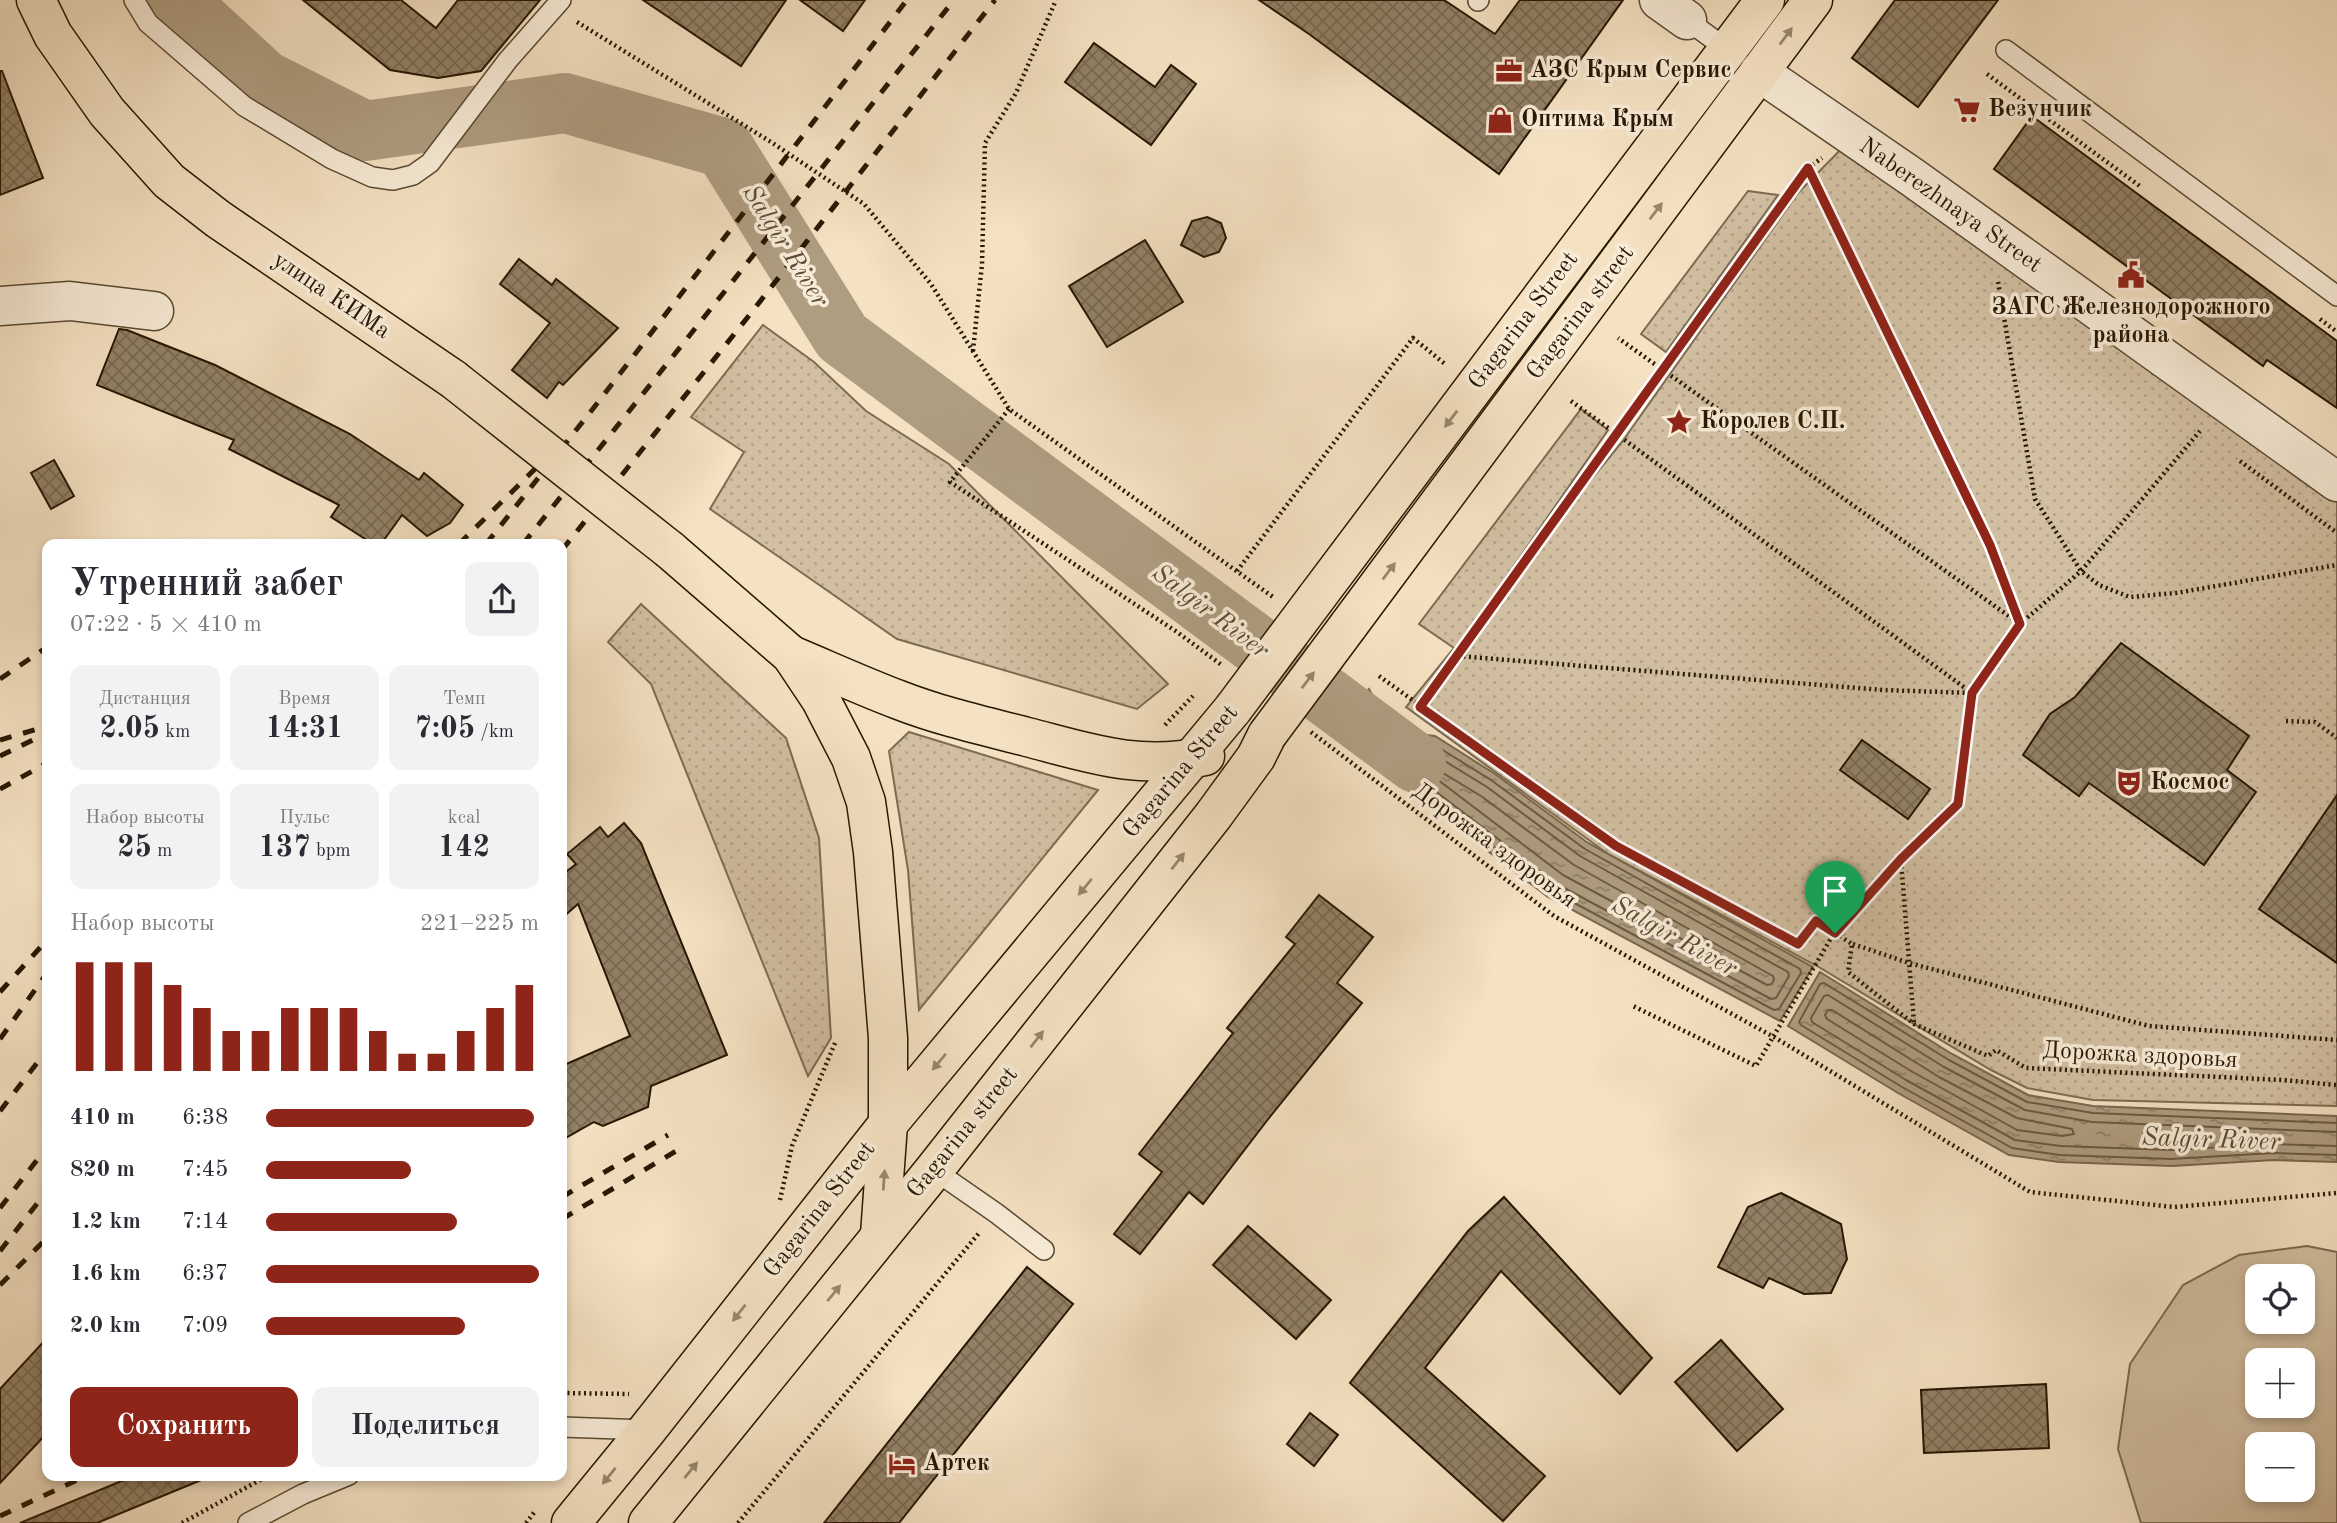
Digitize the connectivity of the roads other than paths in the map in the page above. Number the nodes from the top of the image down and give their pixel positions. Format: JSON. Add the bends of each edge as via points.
{"nodes":[{"id":1,"x":36,"y":0,"type":"edge"},
{"id":2,"x":134,"y":0,"type":"edge"},
{"id":3,"x":1765,"y":0,"type":"edge"},
{"id":4,"x":1813,"y":0,"type":"edge"},
{"id":5,"x":557,"y":4,"type":"edge"},
{"id":6,"x":1673,"y":10,"type":"edge"},
{"id":7,"x":1728,"y":50,"type":"junction"},
{"id":8,"x":2006,"y":50,"type":"dead end"},
{"id":9,"x":1759,"y":72,"type":"junction"},
{"id":10,"x":2337,"y":296,"type":"edge"},
{"id":11,"x":0,"y":306,"type":"edge"},
{"id":12,"x":154,"y":311,"type":"dead end"},
{"id":13,"x":2337,"y":482,"type":"edge"},
{"id":14,"x":790,"y":655,"type":"junction"},
{"id":15,"x":1267,"y":735,"type":"junction"},
{"id":16,"x":1191,"y":759,"type":"junction"},
{"id":17,"x":888,"y":1124,"type":"junction"},
{"id":18,"x":934,"y":1170,"type":"junction"},
{"id":19,"x":880,"y":1236,"type":"junction"},
{"id":20,"x":1044,"y":1250,"type":"dead end"},
{"id":21,"x":567,"y":1427,"type":"edge"},
{"id":22,"x":647,"y":1430,"type":"junction"},
{"id":23,"x":334,"y":1481,"type":"edge"},
{"id":24,"x":248,"y":1523,"type":"edge"},
{"id":25,"x":570,"y":1523,"type":"edge"},
{"id":26,"x":648,"y":1523,"type":"edge"}],
"edges":[{"from":1,"to":14,"type":"main road","name":"улица КИМа","bridge":true,"via":[[52,35],[107,112],[169,181],[453,379],[670,550]]},
{"from":2,"to":5,"type":"lane","via":[[148,23],[244,106],[332,159],[372,177],[393,180],[413,175],[430,163]]},
{"from":3,"to":7,"type":"main road","name":"Gagarina Street"},
{"from":9,"to":4,"type":"main road","name":"Gagarina street","one_way":true},
{"from":6,"to":7,"type":"lane"},
{"from":7,"to":16,"type":"main road","name":"Gagarina Street","one_way":true,"bridge":true},
{"from":8,"to":10,"type":"lane"},
{"from":9,"to":13,"type":"street","name":"Naberezhnaya Street"},
{"from":15,"to":9,"type":"main road","name":"Gagarina street","one_way":true,"bridge":true},
{"from":11,"to":12,"type":"street","via":[[70,301]]},
{"from":14,"to":16,"type":"main road","via":[[898,700],[983,726],[1119,760]]},
{"from":14,"to":17,"type":"main road","via":[[827,711],[851,758],[866,802],[887,1025]]},
{"from":15,"to":16,"type":"main road"},
{"from":18,"to":15,"type":"main road","name":"Gagarina street","one_way":true,"via":[[1213,816]]},
{"from":16,"to":17,"type":"main road","name":"Gagarina Street","one_way":true},
{"from":19,"to":17,"type":"main road","one_way":true},
{"from":17,"to":22,"type":"main road","name":"Gagarina Street","one_way":true},
{"from":18,"to":19,"type":"main road","name":"Gagarina street"},
{"from":18,"to":20,"type":"lane"},
{"from":26,"to":19,"type":"main road","name":"Gagarina street","one_way":true},
{"from":21,"to":22,"type":"lane"},
{"from":22,"to":25,"type":"main road","name":"Gagarina Street","one_way":true},
{"from":23,"to":24,"type":"lane"}]}
